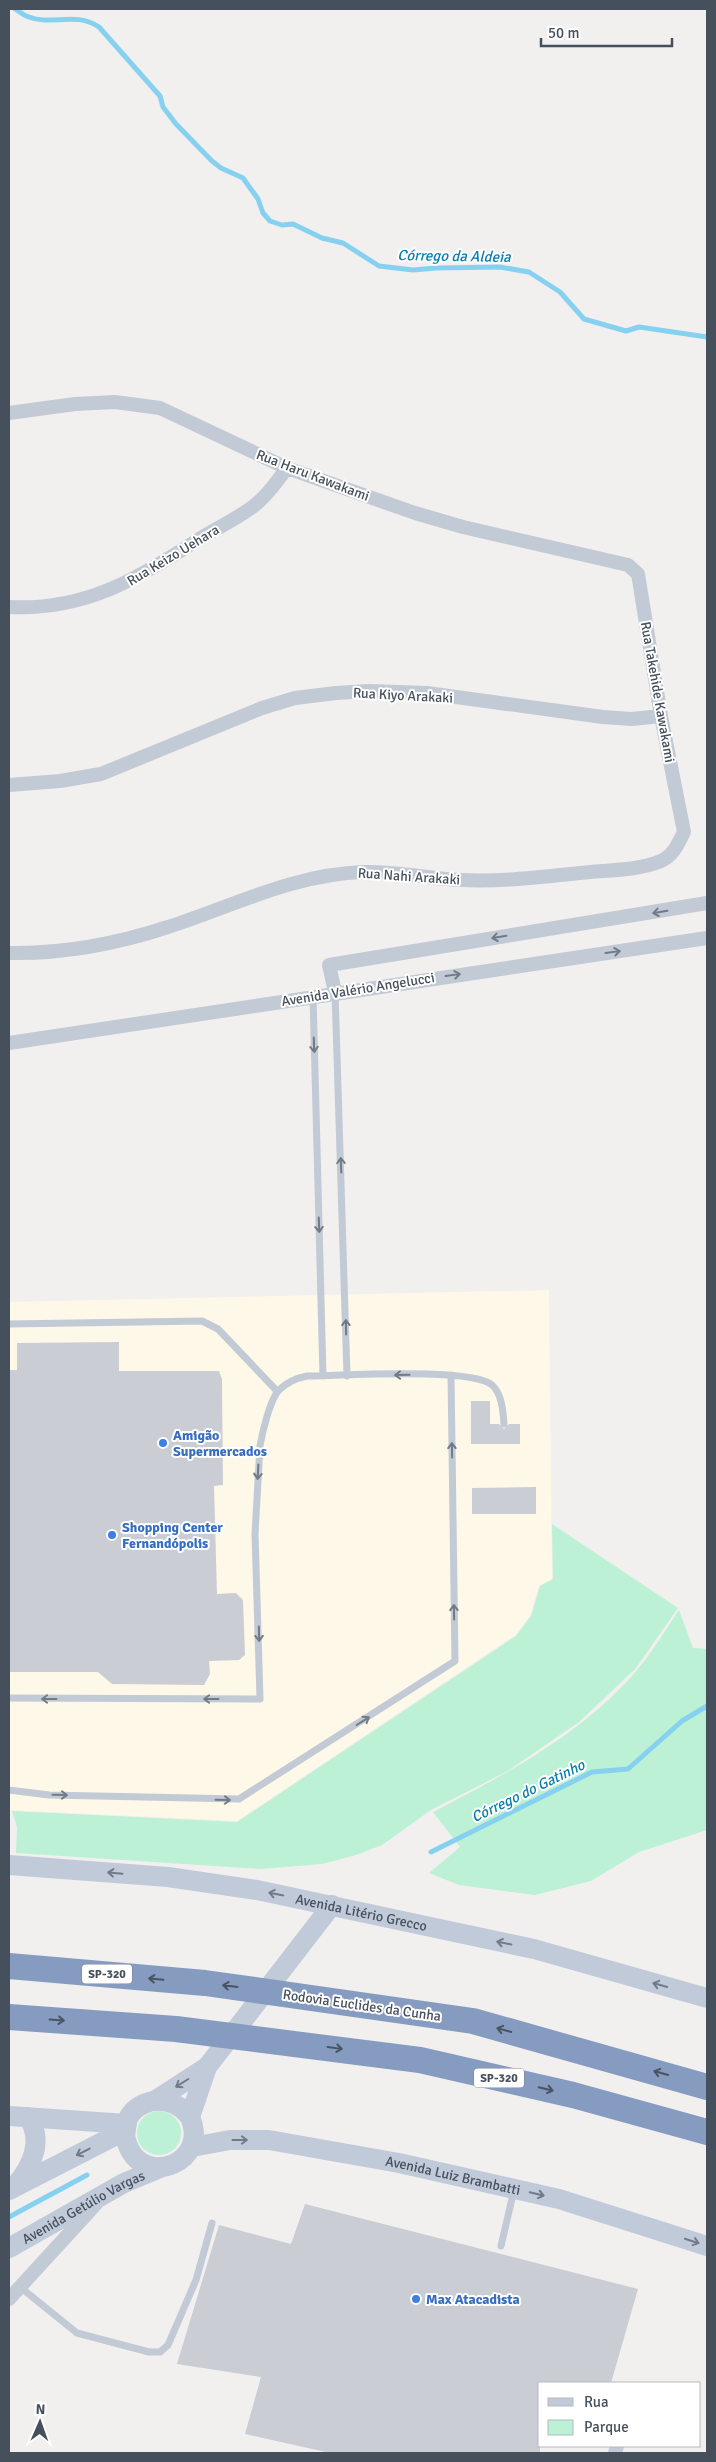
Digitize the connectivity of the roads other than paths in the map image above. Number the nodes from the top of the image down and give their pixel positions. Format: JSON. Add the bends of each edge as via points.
{"nodes":[{"id":1,"x":9,"y":413,"type":"edge"},
{"id":2,"x":287,"y":468,"type":"junction"},
{"id":3,"x":620,"y":562,"type":"joint"},
{"id":4,"x":9,"y":606,"type":"edge"},
{"id":5,"x":661,"y":716,"type":"junction"},
{"id":6,"x":9,"y":785,"type":"edge"},
{"id":7,"x":684,"y":832,"type":"joint"},
{"id":8,"x":707,"y":902,"type":"edge"},
{"id":9,"x":707,"y":938,"type":"edge"},
{"id":10,"x":9,"y":953,"type":"edge"},
{"id":11,"x":335,"y":992,"type":"junction"},
{"id":12,"x":313,"y":996,"type":"junction"},
{"id":13,"x":9,"y":1042,"type":"edge"},
{"id":14,"x":9,"y":1324,"type":"edge"},
{"id":15,"x":451,"y":1375,"type":"junction"},
{"id":16,"x":323,"y":1376,"type":"junction"},
{"id":17,"x":347,"y":1376,"type":"junction"},
{"id":18,"x":277,"y":1391,"type":"junction"},
{"id":19,"x":504,"y":1424,"type":"dead end"},
{"id":20,"x":9,"y":1698,"type":"edge"},
{"id":21,"x":9,"y":1790,"type":"edge"},
{"id":22,"x":9,"y":1865,"type":"edge"},
{"id":23,"x":332,"y":1905,"type":"junction"},
{"id":24,"x":9,"y":1966,"type":"edge"},
{"id":25,"x":707,"y":1998,"type":"edge"},
{"id":26,"x":9,"y":2017,"type":"edge"},
{"id":27,"x":207,"y":2067,"type":"junction"},
{"id":28,"x":707,"y":2088,"type":"edge"},
{"id":29,"x":156,"y":2100,"type":"junction"},
{"id":30,"x":18,"y":2117,"type":"edge"},
{"id":31,"x":190,"y":2117,"type":"junction"},
{"id":32,"x":126,"y":2127,"type":"junction"},
{"id":33,"x":707,"y":2132,"type":"edge"},
{"id":34,"x":192,"y":2147,"type":"junction"},
{"id":35,"x":160,"y":2168,"type":"junction"},
{"id":36,"x":12,"y":2189,"type":"edge"},
{"id":37,"x":514,"y":2189,"type":"junction"},
{"id":38,"x":105,"y":2194,"type":"junction"},
{"id":39,"x":212,"y":2223,"type":"dead end"},
{"id":40,"x":501,"y":2246,"type":"dead end"},
{"id":41,"x":707,"y":2246,"type":"edge"},
{"id":42,"x":9,"y":2248,"type":"edge"},
{"id":43,"x":20,"y":2287,"type":"junction"},
{"id":44,"x":9,"y":2299,"type":"edge"}],
"edges":[{"from":1,"to":2,"type":"street","name":"Rua Haru Kawakami","via":[[115,402],[160,408]]},
{"from":2,"to":3,"type":"street","name":"Rua Haru Kawakami","via":[[415,514]]},
{"from":2,"to":4,"type":"street","name":"Rua Keizo Uehara","via":[[253,507],[130,582],[97,595],[60,604]]},
{"from":3,"to":5,"type":"street","name":"Rua Takehide Kawakami","via":[[638,574]]},
{"from":5,"to":6,"type":"street","name":"Rua Kiyo Arakaki","via":[[603,717],[427,693],[336,693],[295,698],[262,708],[101,774]]},
{"from":5,"to":7,"type":"street","name":"Rua Takehide Kawakami"},
{"from":7,"to":10,"type":"street","name":"Rua Nahi Arakaki","via":[[676,850],[662,861],[637,868],[500,880],[366,872],[334,874],[272,889],[125,940],[73,951]]},
{"from":8,"to":11,"type":"street","name":"Avenida Valério Angelucci","one_way":true,"via":[[329,965]]},
{"from":11,"to":9,"type":"street","name":"Avenida Valério Angelucci","one_way":true},
{"from":11,"to":12,"type":"street","name":"Avenida Valério Angelucci"},
{"from":17,"to":11,"type":"lane","one_way":true},
{"from":12,"to":13,"type":"street","name":"Avenida Valério Angelucci"},
{"from":12,"to":16,"type":"lane","one_way":true},
{"from":14,"to":18,"type":"lane","via":[[202,1321],[218,1328]]},
{"from":15,"to":17,"type":"lane","one_way":true},
{"from":15,"to":19,"type":"lane","via":[[477,1377],[491,1384],[498,1391]]},
{"from":21,"to":15,"type":"lane","one_way":true,"via":[[49,1795],[239,1799],[455,1661]]},
{"from":16,"to":17,"type":"lane"},
{"from":16,"to":18,"type":"lane","via":[[298,1378]]},
{"from":18,"to":20,"type":"lane","one_way":true,"via":[[262,1433],[259,1457],[256,1534],[260,1699]]},
{"from":23,"to":22,"type":"main road","name":"Avenida Litério Grecco","one_way":true,"via":[[168,1877]]},
{"from":25,"to":23,"type":"main road","name":"Avenida Litério Grecco","one_way":true,"via":[[534,1949]]},
{"from":23,"to":27,"type":"main road"},
{"from":28,"to":24,"type":"highway","name":"Rodovia Euclides da Cunha","number":"SP-320","one_way":true,"via":[[473,2021],[205,1983]]},
{"from":26,"to":33,"type":"highway","number":"SP-320","one_way":true,"via":[[176,2029],[420,2060],[573,2095]]},
{"from":27,"to":29,"type":"main road","one_way":true},
{"from":27,"to":31,"type":"main road"},
{"from":29,"to":31,"type":"main road","via":[[176,2103]]},
{"from":29,"to":32,"type":"main road","via":[[141,2105]]},
{"from":30,"to":32,"type":"main road"},
{"from":30,"to":36,"type":"main road","via":[[33,2125],[35,2151],[23,2177]]},
{"from":31,"to":34,"type":"main road","via":[[194,2132]]},
{"from":32,"to":35,"type":"main road","via":[[126,2139],[134,2156]]},
{"from":32,"to":36,"type":"main road","one_way":true},
{"from":34,"to":35,"type":"main road","via":[[179,2162]]},
{"from":34,"to":37,"type":"main road","name":"Avenida Luiz Brambatti","one_way":true,"via":[[230,2140],[269,2140],[399,2163]]},
{"from":35,"to":38,"type":"main road","name":"Avenida Getúlio Vargas"},
{"from":37,"to":40,"type":"lane"},
{"from":37,"to":41,"type":"main road","name":"Avenida Luiz Brambatti","one_way":true,"via":[[558,2199]]},
{"from":38,"to":42,"type":"main road","name":"Avenida Getúlio Vargas"},
{"from":38,"to":43,"type":"street"},
{"from":39,"to":43,"type":"lane","via":[[196,2280],[168,2345],[160,2352],[77,2333]]},
{"from":43,"to":44,"type":"street"}]}
